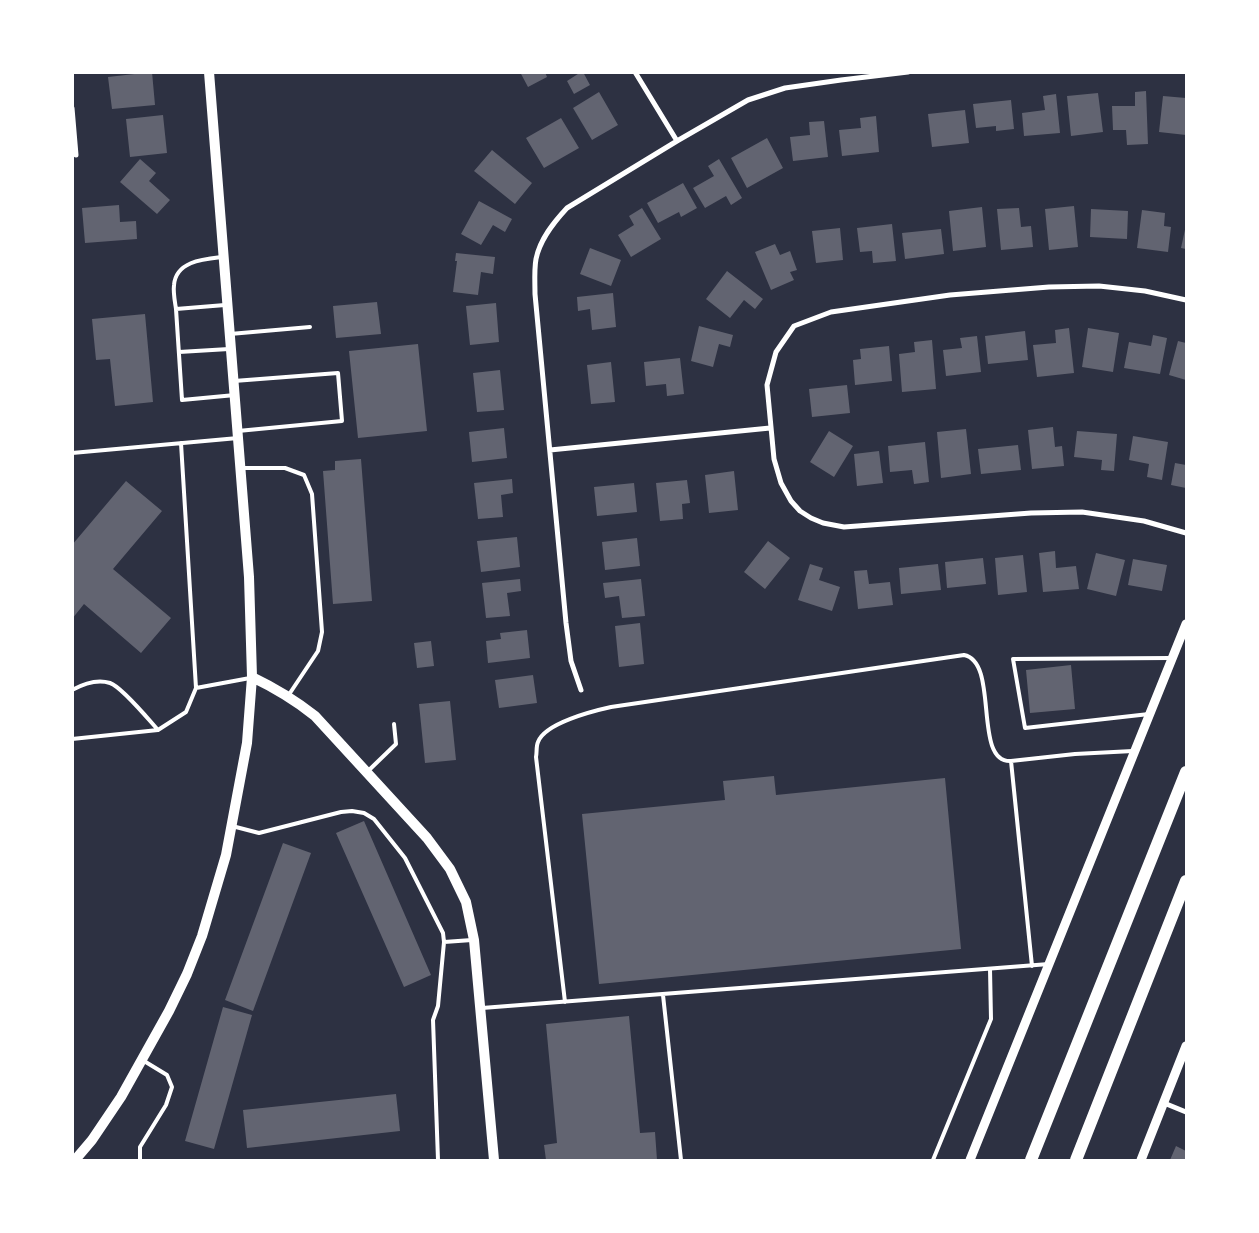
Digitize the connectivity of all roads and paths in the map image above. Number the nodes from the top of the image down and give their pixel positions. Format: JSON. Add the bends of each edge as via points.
{"nodes":[{"id":1,"x":209,"y":72,"type":"edge"},
{"id":2,"x":635,"y":72,"type":"edge"},
{"id":3,"x":841,"y":72,"type":"edge"},
{"id":4,"x":908,"y":72,"type":"edge"},
{"id":5,"x":841,"y":80,"type":"junction"},
{"id":6,"x":72,"y":108,"type":"edge"},
{"id":7,"x":677,"y":140,"type":"junction"},
{"id":8,"x":76,"y":155,"type":"dead end"},
{"id":9,"x":224,"y":256,"type":"junction"},
{"id":10,"x":1186,"y":300,"type":"edge"},
{"id":11,"x":228,"y":305,"type":"junction"},
{"id":12,"x":176,"y":309,"type":"junction"},
{"id":13,"x":310,"y":327,"type":"dead end"},
{"id":14,"x":230,"y":334,"type":"junction"},
{"id":15,"x":231,"y":349,"type":"junction"},
{"id":16,"x":179,"y":352,"type":"junction"},
{"id":17,"x":234,"y":382,"type":"junction"},
{"id":18,"x":235,"y":396,"type":"junction"},
{"id":19,"x":770,"y":428,"type":"junction"},
{"id":20,"x":238,"y":435,"type":"junction"},
{"id":21,"x":181,"y":443,"type":"junction"},
{"id":22,"x":550,"y":450,"type":"junction"},
{"id":23,"x":72,"y":453,"type":"edge"},
{"id":24,"x":240,"y":468,"type":"junction"},
{"id":25,"x":1186,"y":533,"type":"edge"},
{"id":26,"x":1186,"y":624,"type":"edge"},
{"id":27,"x":1173,"y":658,"type":"junction"},
{"id":28,"x":252,"y":677,"type":"junction"},
{"id":29,"x":196,"y":688,"type":"junction"},
{"id":30,"x":72,"y":690,"type":"edge"},
{"id":31,"x":581,"y":690,"type":"dead end"},
{"id":32,"x":288,"y":696,"type":"junction"},
{"id":33,"x":1150,"y":714,"type":"junction"},
{"id":34,"x":394,"y":724,"type":"dead end"},
{"id":35,"x":158,"y":730,"type":"junction"},
{"id":36,"x":72,"y":739,"type":"edge"},
{"id":37,"x":1135,"y":751,"type":"junction"},
{"id":38,"x":1011,"y":761,"type":"junction"},
{"id":39,"x":367,"y":772,"type":"junction"},
{"id":40,"x":1186,"y":772,"type":"edge"},
{"id":41,"x":232,"y":826,"type":"junction"},
{"id":42,"x":1186,"y":881,"type":"edge"},
{"id":43,"x":474,"y":940,"type":"junction"},
{"id":44,"x":444,"y":942,"type":"junction"},
{"id":45,"x":1050,"y":964,"type":"junction"},
{"id":46,"x":1032,"y":966,"type":"junction"},
{"id":47,"x":990,"y":969,"type":"junction"},
{"id":48,"x":663,"y":995,"type":"junction"},
{"id":49,"x":565,"y":1002,"type":"junction"},
{"id":50,"x":480,"y":1008,"type":"junction"},
{"id":51,"x":1186,"y":1046,"type":"edge"},
{"id":52,"x":141,"y":1060,"type":"junction"},
{"id":53,"x":1164,"y":1103,"type":"junction"},
{"id":54,"x":1186,"y":1112,"type":"edge"},
{"id":55,"x":75,"y":1160,"type":"edge"},
{"id":56,"x":140,"y":1160,"type":"edge"},
{"id":57,"x":438,"y":1160,"type":"edge"},
{"id":58,"x":492,"y":1160,"type":"edge"},
{"id":59,"x":681,"y":1160,"type":"edge"},
{"id":60,"x":933,"y":1160,"type":"edge"},
{"id":61,"x":970,"y":1160,"type":"edge"},
{"id":62,"x":1031,"y":1160,"type":"edge"},
{"id":63,"x":1076,"y":1160,"type":"edge"},
{"id":64,"x":1141,"y":1160,"type":"edge"}],
"edges":[{"from":1,"to":9,"type":"main road"},
{"from":2,"to":7,"type":"street"},
{"from":3,"to":5,"type":"street"},
{"from":4,"to":5,"type":"street"},
{"from":5,"to":7,"type":"street","via":[[785,88],[748,100]]},
{"from":6,"to":8,"type":"street"},
{"from":7,"to":22,"type":"street","via":[[567,208],[543,240],[536,258],[535,294]]},
{"from":9,"to":11,"type":"main road"},
{"from":9,"to":12,"type":"lane","via":[[196,260],[184,267],[174,283]]},
{"from":10,"to":19,"type":"street","via":[[1145,291],[1074,285],[950,295],[831,312],[794,326],[776,352],[767,385]]},
{"from":11,"to":12,"type":"lane"},
{"from":11,"to":14,"type":"main road"},
{"from":12,"to":16,"type":"lane"},
{"from":13,"to":14,"type":"lane"},
{"from":14,"to":15,"type":"main road"},
{"from":15,"to":16,"type":"lane"},
{"from":15,"to":17,"type":"main road"},
{"from":16,"to":18,"type":"lane","via":[[182,400]]},
{"from":17,"to":18,"type":"main road"},
{"from":17,"to":20,"type":"lane","via":[[338,373],[342,421]]},
{"from":18,"to":20,"type":"main road"},
{"from":19,"to":22,"type":"street"},
{"from":19,"to":25,"type":"street","via":[[780,483],[800,510],[823,523],[844,528],[1082,512],[1144,521]]},
{"from":20,"to":21,"type":"lane"},
{"from":20,"to":24,"type":"main road"},
{"from":21,"to":23,"type":"lane"},
{"from":21,"to":29,"type":"lane"},
{"from":22,"to":31,"type":"street","via":[[571,661]]},
{"from":24,"to":28,"type":"main road","via":[[249,577]]},
{"from":24,"to":32,"type":"lane","via":[[284,468],[304,475],[312,494],[322,632],[318,651]]},
{"from":26,"to":27,"type":"street"},
{"from":27,"to":33,"type":"street"},
{"from":27,"to":33,"type":"lane","via":[[1013,659],[1025,728]]},
{"from":28,"to":29,"type":"lane"},
{"from":28,"to":32,"type":"main road"},
{"from":28,"to":41,"type":"main road","via":[[245,760]]},
{"from":29,"to":35,"type":"lane","via":[[186,712]]},
{"from":30,"to":35,"type":"lane","via":[[83,684],[111,683],[134,702]]},
{"from":32,"to":39,"type":"main road","via":[[315,716]]},
{"from":33,"to":37,"type":"street"},
{"from":34,"to":39,"type":"lane","via":[[396,744]]},
{"from":35,"to":36,"type":"lane"},
{"from":37,"to":38,"type":"lane"},
{"from":37,"to":45,"type":"street"},
{"from":38,"to":46,"type":"lane"},
{"from":38,"to":49,"type":"lane","via":[[1005,762],[993,748],[980,668],[970,656],[964,655],[610,707],[592,711],[548,730],[538,741],[536,757]]},
{"from":39,"to":43,"type":"main road","via":[[450,868],[466,902]]},
{"from":40,"to":62,"type":"main road"},
{"from":41,"to":44,"type":"lane","via":[[259,833],[341,812],[364,813],[374,819],[405,858]]},
{"from":41,"to":52,"type":"main road","via":[[202,936],[169,1011]]},
{"from":42,"to":63,"type":"main road"},
{"from":43,"to":44,"type":"lane"},
{"from":43,"to":50,"type":"main road"},
{"from":44,"to":57,"type":"lane","via":[[438,1006],[433,1020]]},
{"from":45,"to":46,"type":"lane"},
{"from":45,"to":61,"type":"street"},
{"from":46,"to":47,"type":"lane"},
{"from":47,"to":48,"type":"lane"},
{"from":47,"to":60,"type":"lane","via":[[991,1019]]},
{"from":48,"to":49,"type":"lane"},
{"from":48,"to":59,"type":"lane"},
{"from":49,"to":50,"type":"lane"},
{"from":50,"to":58,"type":"main road"},
{"from":51,"to":53,"type":"street"},
{"from":52,"to":55,"type":"main road","via":[[92,1140]]},
{"from":52,"to":56,"type":"lane","via":[[167,1075],[172,1087],[166,1105],[140,1147]]},
{"from":53,"to":54,"type":"street"},
{"from":53,"to":64,"type":"street"}]}
